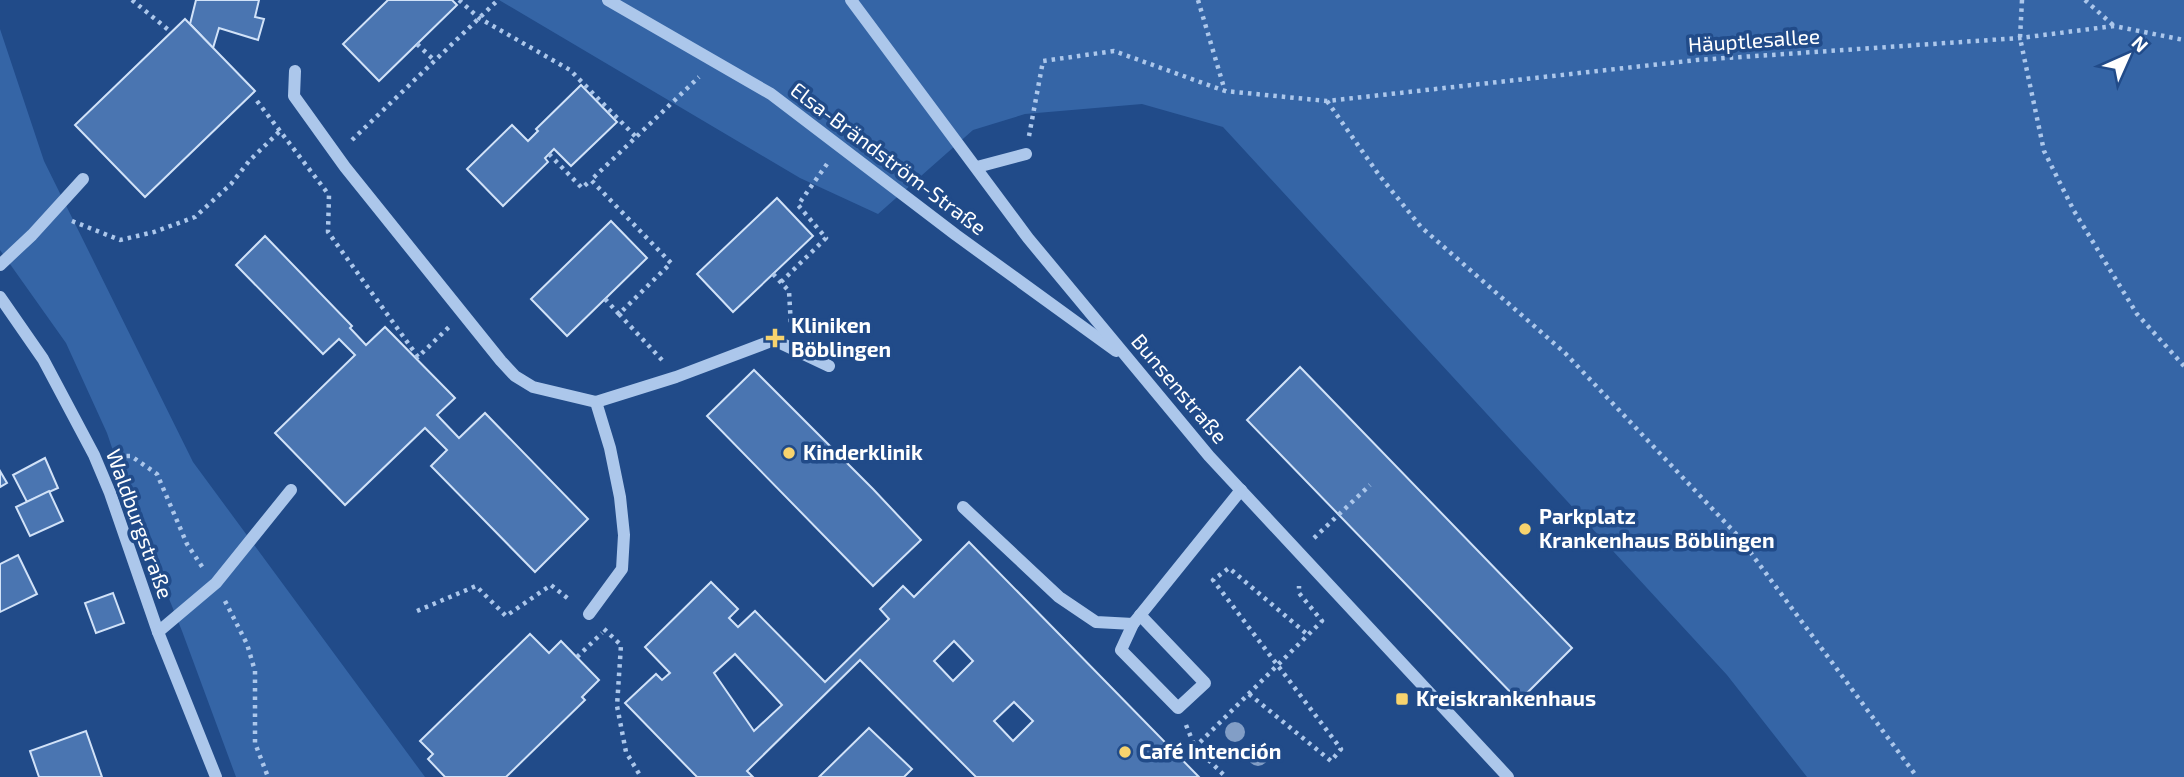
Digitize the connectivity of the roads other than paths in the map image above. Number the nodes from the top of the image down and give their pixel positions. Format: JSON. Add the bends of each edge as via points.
{"nodes":[{"id":1,"x":608,"y":0,"type":"edge"},
{"id":2,"x":851,"y":0,"type":"edge"},
{"id":3,"x":295,"y":71,"type":"dead end"},
{"id":4,"x":1026,"y":154,"type":"road end"},
{"id":5,"x":977,"y":167,"type":"junction"},
{"id":6,"x":83,"y":179,"type":"dead end"},
{"id":7,"x":0,"y":265,"type":"edge"},
{"id":8,"x":0,"y":297,"type":"edge"},
{"id":9,"x":1135,"y":365,"type":"junction"},
{"id":10,"x":829,"y":366,"type":"dead end"},
{"id":11,"x":596,"y":402,"type":"junction"},
{"id":12,"x":291,"y":490,"type":"dead end"},
{"id":13,"x":1241,"y":490,"type":"junction"},
{"id":14,"x":963,"y":507,"type":"dead end"},
{"id":15,"x":589,"y":614,"type":"road end"},
{"id":16,"x":1136,"y":619,"type":"junction"},
{"id":17,"x":158,"y":632,"type":"junction"},
{"id":18,"x":216,"y":777,"type":"edge"},
{"id":19,"x":1508,"y":777,"type":"edge"}],
"edges":[{"from":1,"to":9,"type":"street","name":"Elsa-Brändström-Straße","via":[[771,94]]},
{"from":2,"to":5,"type":"street","name":"Bunsenstraße"},
{"from":3,"to":11,"type":"street","via":[[293,96],[461,314],[515,376],[533,387]]},
{"from":4,"to":5,"type":"street"},
{"from":5,"to":9,"type":"street","name":"Bunsenstraße","via":[[1028,238]]},
{"from":6,"to":7,"type":"street"},
{"from":8,"to":17,"type":"street","name":"Waldburgstraße","via":[[43,359],[94,455]]},
{"from":9,"to":13,"type":"street","name":"Bunsenstraße"},
{"from":10,"to":11,"type":"street","via":[[774,340]]},
{"from":11,"to":15,"type":"street","via":[[610,449],[624,535],[622,569]]},
{"from":12,"to":17,"type":"street","via":[[216,583]]},
{"from":13,"to":16,"type":"street"},
{"from":13,"to":19,"type":"street","name":"Bunsenstraße"},
{"from":14,"to":16,"type":"street","via":[[1059,597],[1096,622]]},
{"from":16,"to":16,"type":"street","via":[[1205,683],[1178,708],[1121,650]]},
{"from":17,"to":18,"type":"street","name":"Waldburgstraße"}]}
